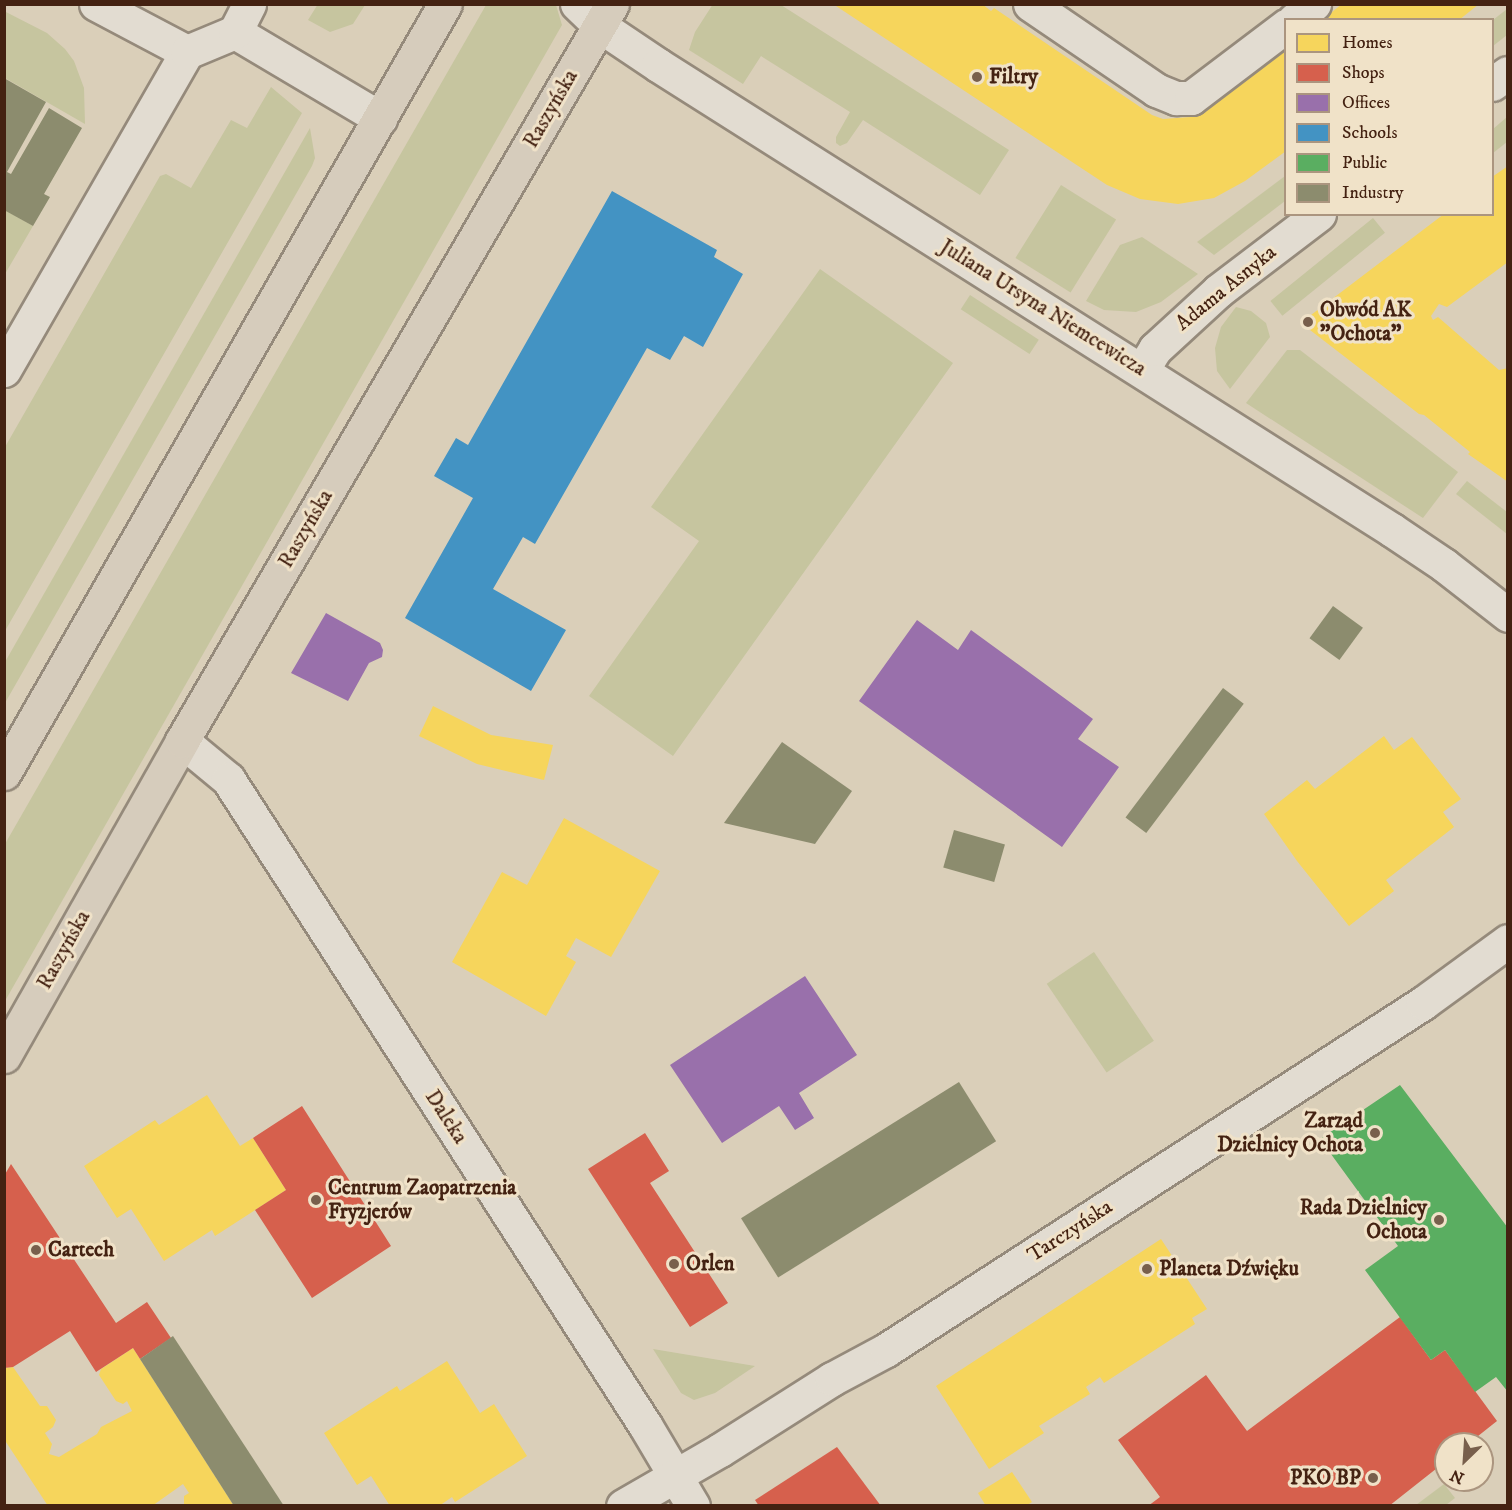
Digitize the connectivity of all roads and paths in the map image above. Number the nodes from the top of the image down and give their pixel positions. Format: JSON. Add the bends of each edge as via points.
{"nodes":[{"id":1,"x":96,"y":4,"type":"edge"},
{"id":2,"x":445,"y":4,"type":"edge"},
{"id":3,"x":1030,"y":4,"type":"edge"},
{"id":4,"x":597,"y":12,"type":"edge"},
{"id":5,"x":242,"y":18,"type":"edge"},
{"id":6,"x":1284,"y":24,"type":"edge"},
{"id":7,"x":187,"y":52,"type":"junction"},
{"id":8,"x":1508,"y":72,"type":"edge"},
{"id":9,"x":1494,"y":82,"type":"edge"},
{"id":10,"x":381,"y":118,"type":"junction"},
{"id":11,"x":1316,"y":216,"type":"edge"},
{"id":12,"x":4,"y":370,"type":"edge"},
{"id":13,"x":1142,"y":370,"type":"junction"},
{"id":14,"x":1508,"y":615,"type":"edge"},
{"id":15,"x":182,"y":741,"type":"junction"},
{"id":16,"x":4,"y":773,"type":"edge"},
{"id":17,"x":1508,"y":941,"type":"edge"},
{"id":18,"x":4,"y":1056,"type":"edge"},
{"id":19,"x":675,"y":1476,"type":"junction"},
{"id":20,"x":622,"y":1506,"type":"edge"},
{"id":21,"x":693,"y":1506,"type":"edge"}],
"edges":[{"from":1,"to":7,"type":"street"},
{"from":2,"to":10,"type":"main road"},
{"from":3,"to":6,"type":"street","via":[[1156,90],[1176,98],[1191,98]]},
{"from":4,"to":13,"type":"street","name":"Juliana Ursyna Niemcewicza","via":[[836,178]]},
{"from":4,"to":15,"type":"main road","name":"Raszyńska"},
{"from":5,"to":7,"type":"street"},
{"from":5,"to":10,"type":"street"},
{"from":7,"to":12,"type":"street"},
{"from":8,"to":9,"type":"street"},
{"from":10,"to":16,"type":"main road"},
{"from":11,"to":13,"type":"street","name":"Adama Asnyka","via":[[1218,291],[1155,348]]},
{"from":13,"to":14,"type":"street","name":"Juliana Ursyna Niemcewicza","via":[[1392,530]]},
{"from":15,"to":18,"type":"main road","name":"Raszyńska"},
{"from":15,"to":19,"type":"street","name":"Daleka","via":[[228,779]]},
{"from":17,"to":19,"type":"street","name":"Tarczyńska","via":[[1423,1003],[897,1343]]},
{"from":19,"to":20,"type":"street","name":"Tarczyńska"},
{"from":19,"to":21,"type":"street","name":"Daleka"}]}
